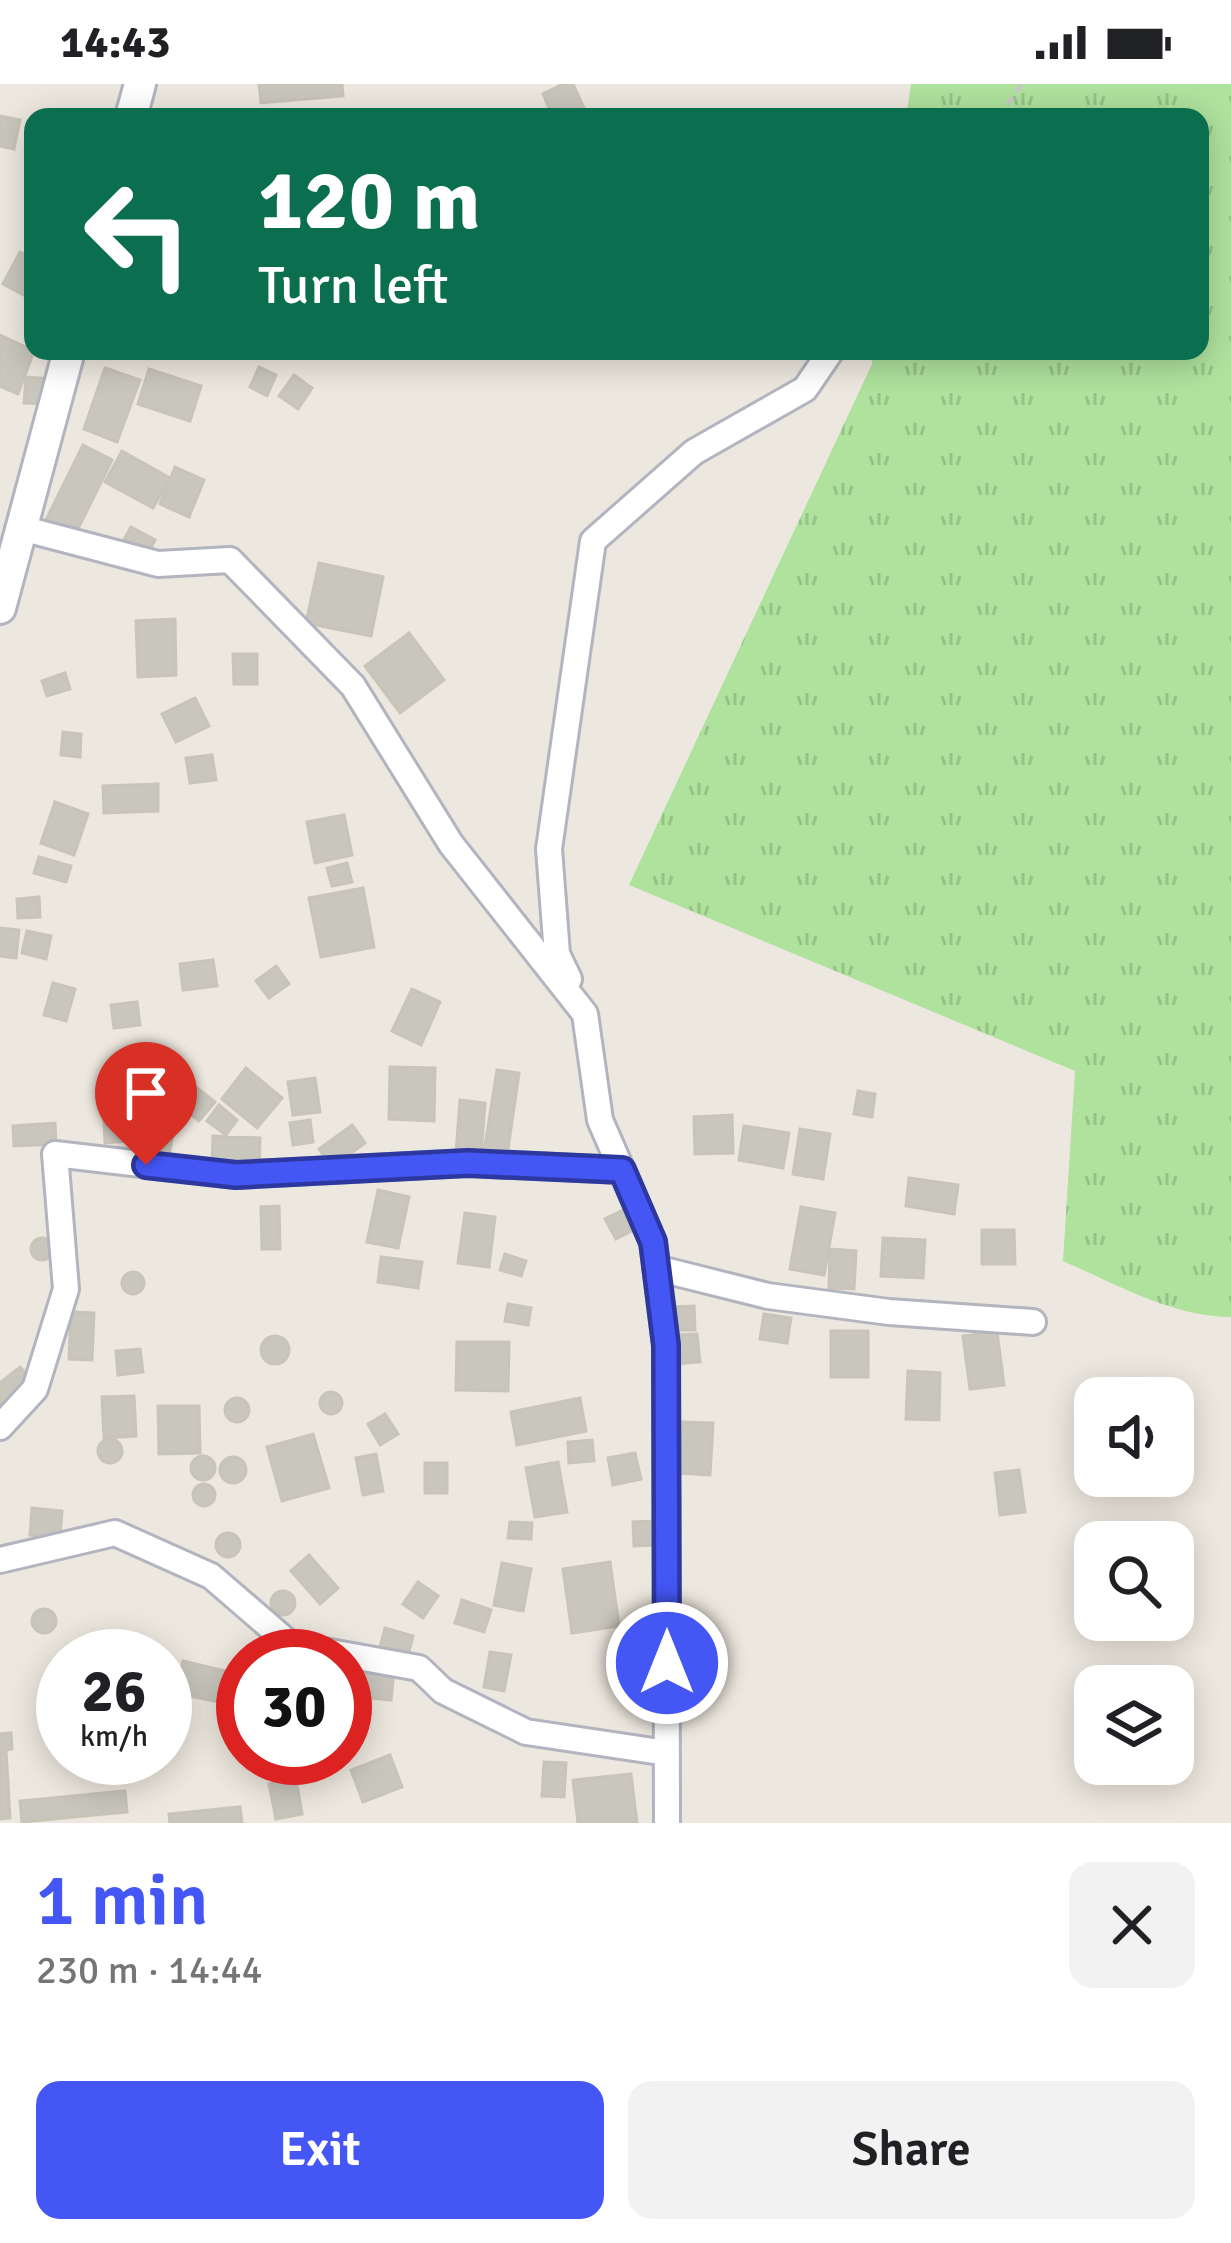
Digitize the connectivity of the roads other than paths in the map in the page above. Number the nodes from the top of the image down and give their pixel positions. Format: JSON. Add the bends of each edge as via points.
{"nodes":[{"id":1,"x":67,"y":360,"type":"edge"},
{"id":2,"x":826,"y":360,"type":"edge"},
{"id":3,"x":21,"y":528,"type":"junction"},
{"id":4,"x":0,"y":608,"type":"edge"},
{"id":5,"x":586,"y":1014,"type":"junction"},
{"id":6,"x":622,"y":1170,"type":"junction"},
{"id":7,"x":656,"y":1268,"type":"junction"},
{"id":8,"x":1033,"y":1322,"type":"dead end"},
{"id":9,"x":0,"y":1427,"type":"edge"},
{"id":10,"x":0,"y":1560,"type":"edge"},
{"id":11,"x":667,"y":1753,"type":"junction"},
{"id":12,"x":667,"y":1823,"type":"edge"}],
"edges":[{"from":1,"to":3,"type":"street"},
{"from":2,"to":5,"type":"street","via":[[805,389],[694,452],[593,541],[549,849],[557,954]]},
{"from":3,"to":4,"type":"street"},
{"from":3,"to":5,"type":"street","via":[[158,564],[230,560],[352,686],[452,844]]},
{"from":5,"to":6,"type":"street","via":[[600,1120]]},
{"from":6,"to":7,"type":"street"},
{"from":6,"to":9,"type":"street","via":[[468,1163],[236,1175],[55,1154],[66,1288],[35,1389]]},
{"from":7,"to":8,"type":"street","via":[[768,1296]]},
{"from":7,"to":11,"type":"street","via":[[666,1345]]},
{"from":10,"to":11,"type":"street","via":[[115,1533],[211,1576],[291,1645],[418,1668],[443,1691],[526,1732]]},
{"from":11,"to":12,"type":"street"}]}
